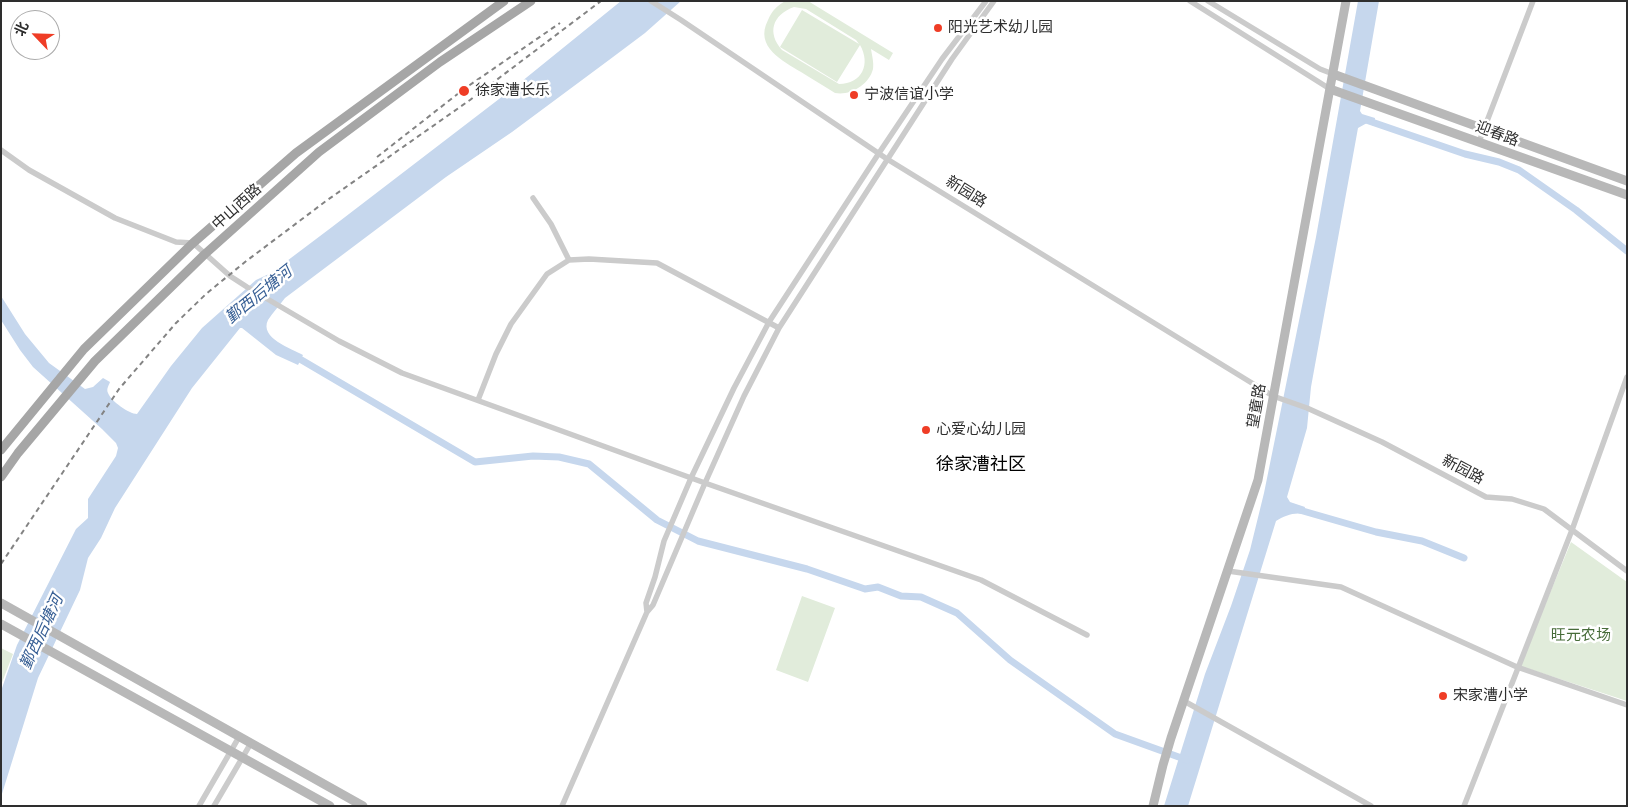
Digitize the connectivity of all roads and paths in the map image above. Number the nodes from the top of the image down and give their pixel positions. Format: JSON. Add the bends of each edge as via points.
{"nodes":[{"id":1,"x":504,"y":1,"type":"edge"},
{"id":2,"x":531,"y":1,"type":"edge"},
{"id":3,"x":651,"y":1,"type":"edge"},
{"id":4,"x":986,"y":1,"type":"edge"},
{"id":5,"x":994,"y":1,"type":"edge"},
{"id":6,"x":1190,"y":1,"type":"edge"},
{"id":7,"x":1208,"y":1,"type":"edge"},
{"id":8,"x":1346,"y":1,"type":"edge"},
{"id":9,"x":1533,"y":1,"type":"edge"},
{"id":10,"x":1333,"y":74,"type":"junction"},
{"id":11,"x":1330,"y":89,"type":"junction"},
{"id":12,"x":1485,"y":128,"type":"junction"},
{"id":13,"x":1479,"y":142,"type":"junction"},
{"id":14,"x":1,"y":150,"type":"edge"},
{"id":15,"x":878,"y":153,"type":"junction"},
{"id":16,"x":887,"y":159,"type":"junction"},
{"id":17,"x":1627,"y":181,"type":"edge"},
{"id":18,"x":1627,"y":195,"type":"edge"},
{"id":19,"x":534,"y":198,"type":"dead end"},
{"id":20,"x":193,"y":243,"type":"junction"},
{"id":21,"x":205,"y":254,"type":"junction"},
{"id":22,"x":569,"y":260,"type":"junction"},
{"id":23,"x":768,"y":322,"type":"junction"},
{"id":24,"x":779,"y":328,"type":"junction"},
{"id":25,"x":1627,"y":377,"type":"edge"},
{"id":26,"x":1277,"y":397,"type":"junction"},
{"id":27,"x":478,"y":400,"type":"junction"},
{"id":28,"x":1,"y":450,"type":"edge"},
{"id":29,"x":1,"y":478,"type":"edge"},
{"id":30,"x":691,"y":478,"type":"junction"},
{"id":31,"x":705,"y":483,"type":"junction"},
{"id":32,"x":1572,"y":530,"type":"junction"},
{"id":33,"x":1228,"y":571,"type":"junction"},
{"id":34,"x":1627,"y":571,"type":"edge"},
{"id":35,"x":1,"y":603,"type":"edge"},
{"id":36,"x":647,"y":612,"type":"junction"},
{"id":37,"x":1,"y":624,"type":"edge"},
{"id":38,"x":1087,"y":636,"type":"dead end"},
{"id":39,"x":1517,"y":666,"type":"junction"},
{"id":40,"x":1184,"y":702,"type":"junction"},
{"id":41,"x":1627,"y":706,"type":"edge"},
{"id":42,"x":239,"y":736,"type":"junction"},
{"id":43,"x":251,"y":743,"type":"junction"},
{"id":44,"x":231,"y":751,"type":"junction"},
{"id":45,"x":244,"y":758,"type":"junction"},
{"id":46,"x":199,"y":806,"type":"edge"},
{"id":47,"x":214,"y":806,"type":"edge"},
{"id":48,"x":330,"y":806,"type":"edge"},
{"id":49,"x":363,"y":806,"type":"edge"},
{"id":50,"x":562,"y":806,"type":"edge"},
{"id":51,"x":1153,"y":806,"type":"edge"},
{"id":52,"x":1371,"y":806,"type":"edge"},
{"id":53,"x":1464,"y":806,"type":"edge"}],
"edges":[{"from":1,"to":20,"type":"main road","name":"中山西路","via":[[296,152]]},
{"from":2,"to":21,"type":"main road","name":"中山西路","via":[[440,62],[319,152]]},
{"from":3,"to":15,"type":"street","name":"新园路"},
{"from":4,"to":15,"type":"street"},
{"from":5,"to":16,"type":"street"},
{"from":6,"to":11,"type":"street"},
{"from":7,"to":10,"type":"street"},
{"from":8,"to":10,"type":"street","name":"望童路"},
{"from":9,"to":12,"type":"street"},
{"from":10,"to":11,"type":"street","name":"望童路"},
{"from":10,"to":12,"type":"street","name":"迎春路"},
{"from":11,"to":13,"type":"street","name":"迎春路"},
{"from":11,"to":26,"type":"street","name":"望童路"},
{"from":12,"to":13,"type":"street"},
{"from":12,"to":17,"type":"street","name":"迎春路"},
{"from":13,"to":18,"type":"street","name":"迎春路"},
{"from":14,"to":20,"type":"street","via":[[28,170],[115,218],[176,242]]},
{"from":15,"to":16,"type":"street","name":"新园路"},
{"from":15,"to":23,"type":"street"},
{"from":16,"to":24,"type":"street"},
{"from":16,"to":26,"type":"street","name":"新园路"},
{"from":19,"to":22,"type":"street"},
{"from":20,"to":21,"type":"street"},
{"from":20,"to":28,"type":"main road","name":"中山西路","via":[[84,349]]},
{"from":21,"to":27,"type":"street","via":[[230,276],[339,341],[402,372]]},
{"from":21,"to":29,"type":"main road","name":"中山西路","via":[[96,361],[18,453]]},
{"from":22,"to":23,"type":"street","via":[[657,264]]},
{"from":22,"to":27,"type":"street","via":[[547,274],[511,324]]},
{"from":23,"to":24,"type":"street"},
{"from":23,"to":30,"type":"street"},
{"from":24,"to":31,"type":"street"},
{"from":25,"to":32,"type":"street"},
{"from":26,"to":32,"type":"street","name":"新园路","via":[[1382,442],[1486,497],[1512,499],[1544,509]]},
{"from":26,"to":33,"type":"street","name":"望童路","via":[[1258,480]]},
{"from":27,"to":30,"type":"street"},
{"from":30,"to":31,"type":"street"},
{"from":30,"to":36,"type":"street","via":[[664,541],[646,603]]},
{"from":31,"to":36,"type":"street","via":[[653,605]]},
{"from":31,"to":38,"type":"street","via":[[981,580]]},
{"from":32,"to":34,"type":"street","name":"新园路"},
{"from":32,"to":39,"type":"street"},
{"from":33,"to":39,"type":"street","via":[[1341,587]]},
{"from":33,"to":40,"type":"street","name":"望童路"},
{"from":35,"to":42,"type":"street"},
{"from":36,"to":50,"type":"street"},
{"from":37,"to":44,"type":"street"},
{"from":39,"to":41,"type":"street"},
{"from":39,"to":53,"type":"street"},
{"from":40,"to":51,"type":"street","name":"望童路"},
{"from":40,"to":52,"type":"street"},
{"from":42,"to":43,"type":"street"},
{"from":42,"to":44,"type":"street"},
{"from":43,"to":45,"type":"street"},
{"from":43,"to":49,"type":"street"},
{"from":44,"to":45,"type":"street"},
{"from":44,"to":46,"type":"street"},
{"from":45,"to":47,"type":"street"},
{"from":45,"to":48,"type":"street"}]}
